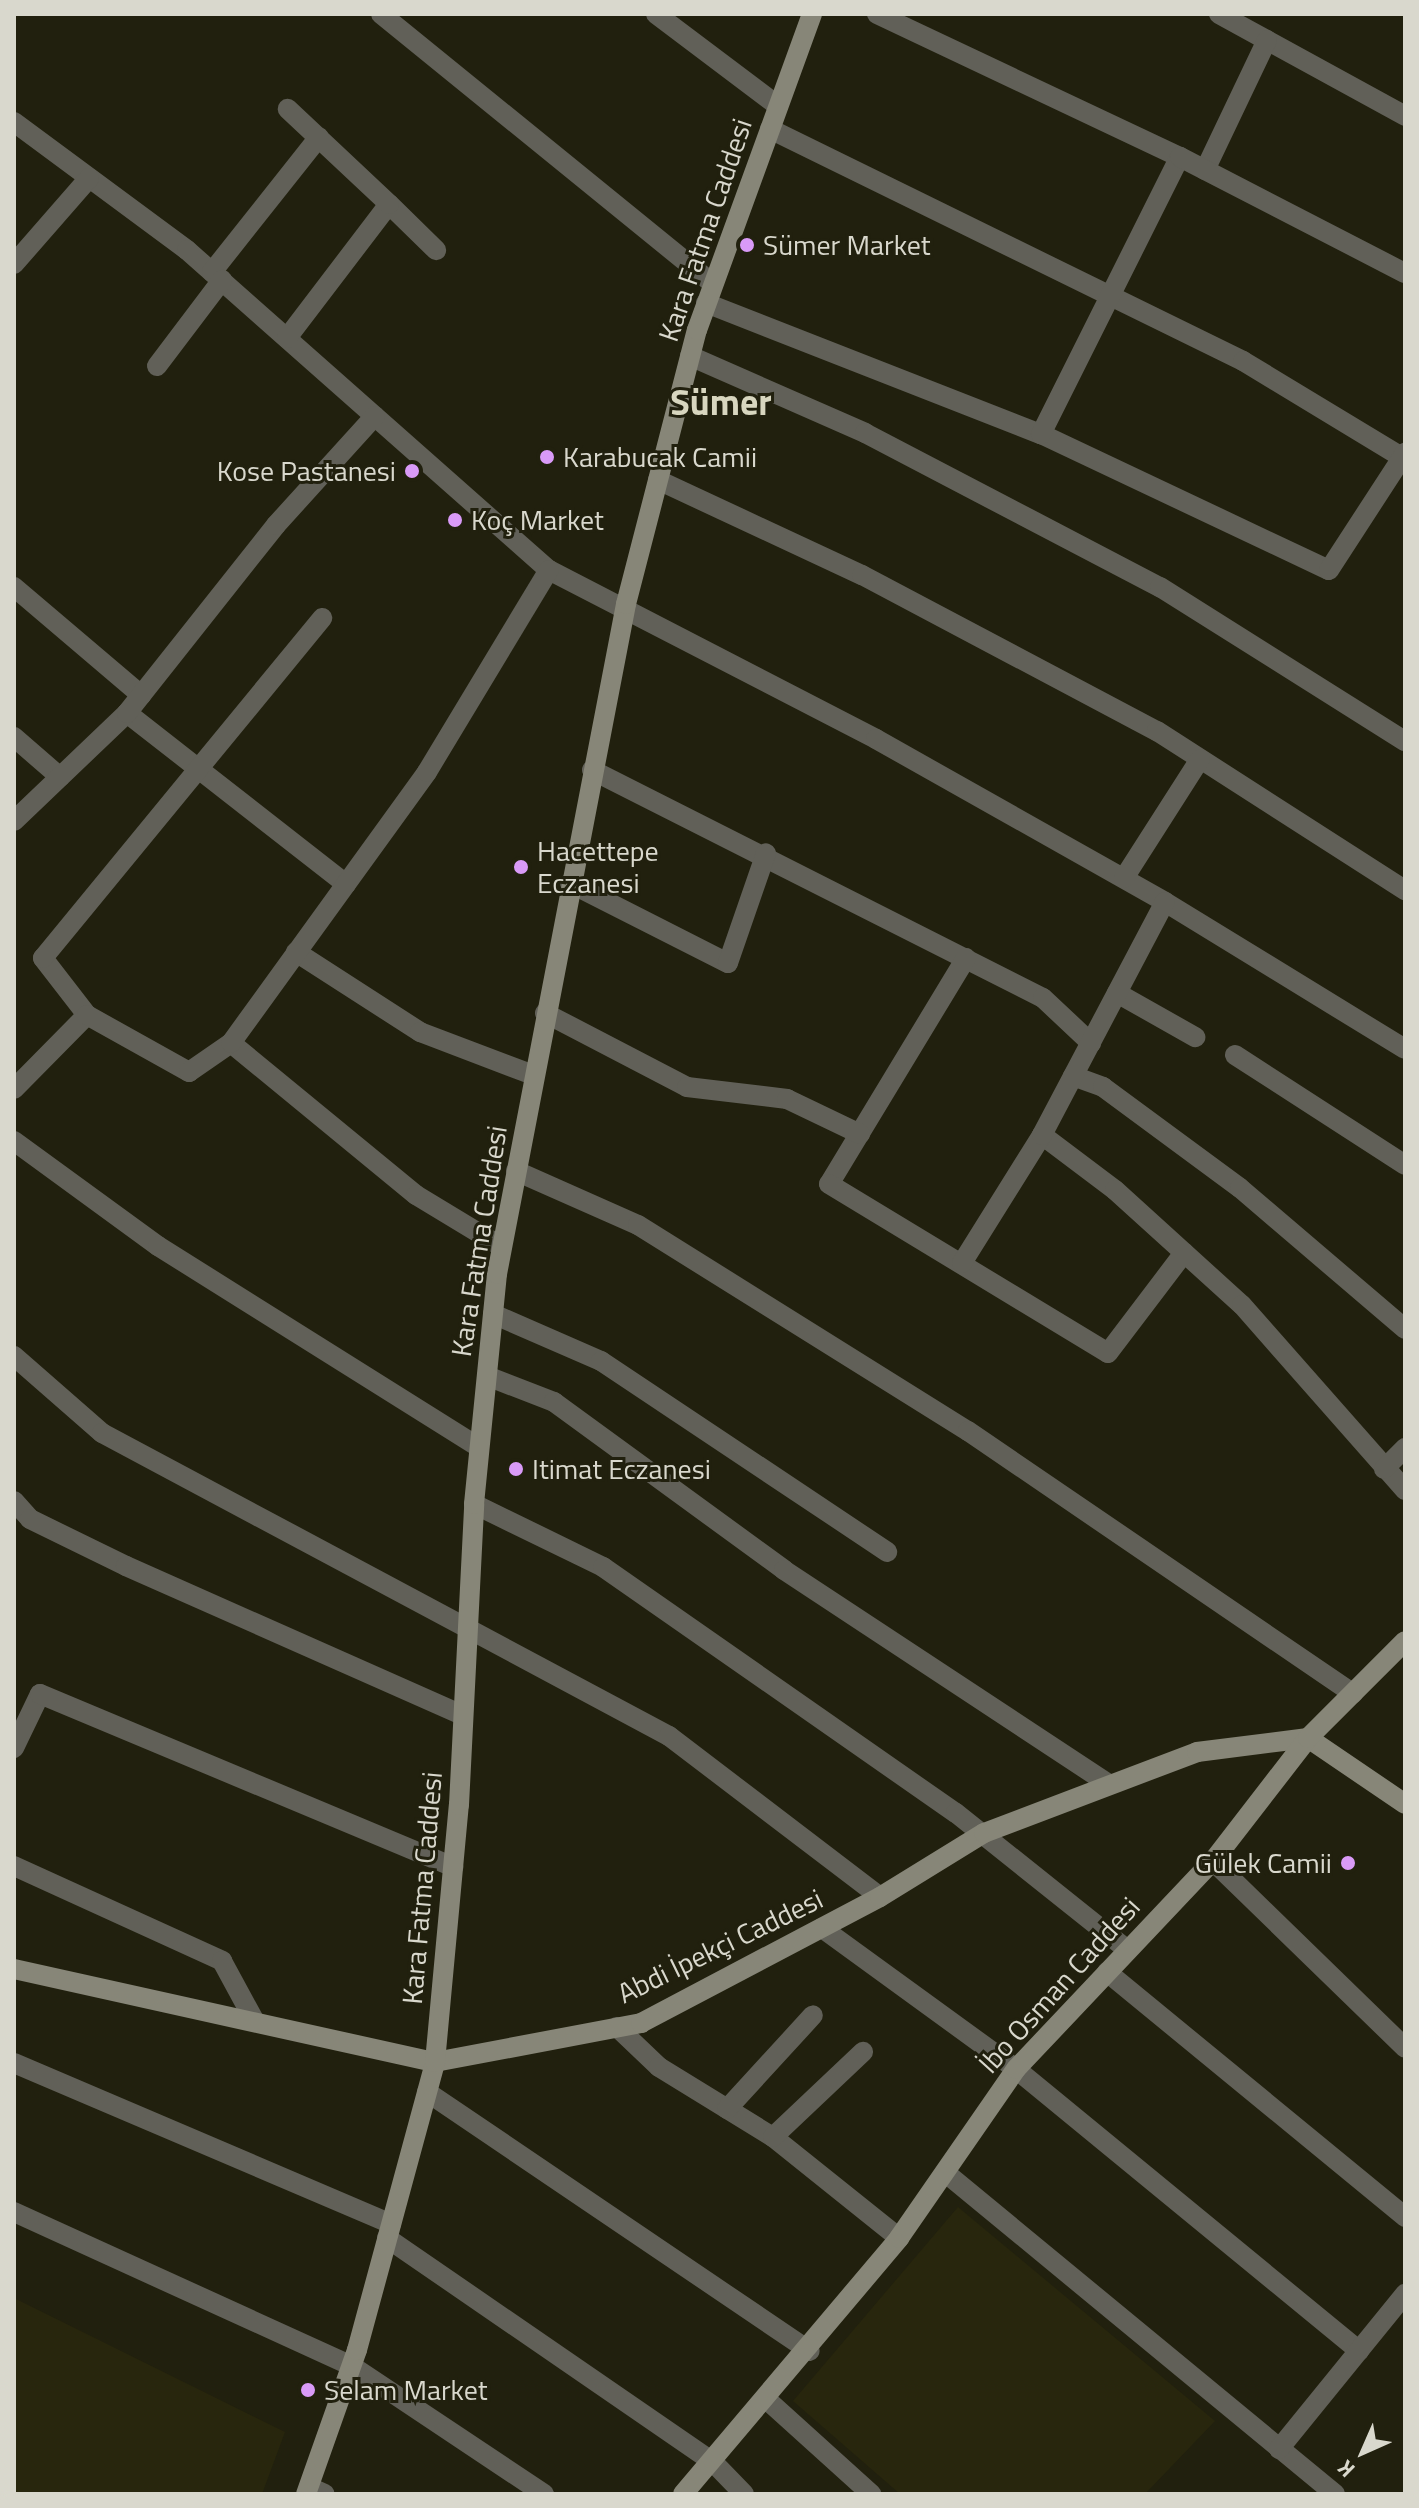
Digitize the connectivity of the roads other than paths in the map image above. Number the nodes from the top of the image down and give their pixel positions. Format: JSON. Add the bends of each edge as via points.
{"nodes":[{"id":1,"x":381,"y":14,"type":"edge"},
{"id":2,"x":656,"y":14,"type":"edge"},
{"id":3,"x":811,"y":14,"type":"edge"},
{"id":4,"x":877,"y":14,"type":"edge"},
{"id":5,"x":1219,"y":14,"type":"edge"},
{"id":6,"x":1267,"y":40,"type":"junction"},
{"id":7,"x":778,"y":106,"type":"junction"},
{"id":8,"x":288,"y":109,"type":"dead end"},
{"id":9,"x":1405,"y":116,"type":"edge"},
{"id":10,"x":14,"y":122,"type":"edge"},
{"id":11,"x":770,"y":129,"type":"junction"},
{"id":12,"x":319,"y":137,"type":"junction"},
{"id":13,"x":1180,"y":157,"type":"junction"},
{"id":14,"x":1205,"y":170,"type":"junction"},
{"id":15,"x":89,"y":178,"type":"junction"},
{"id":16,"x":389,"y":204,"type":"junction"},
{"id":17,"x":436,"y":250,"type":"dead end"},
{"id":18,"x":14,"y":264,"type":"edge"},
{"id":19,"x":1405,"y":273,"type":"edge"},
{"id":20,"x":217,"y":276,"type":"junction"},
{"id":21,"x":710,"y":294,"type":"junction"},
{"id":22,"x":1114,"y":298,"type":"junction"},
{"id":23,"x":287,"y":338,"type":"junction"},
{"id":24,"x":690,"y":356,"type":"junction"},
{"id":25,"x":157,"y":366,"type":"dead end"},
{"id":26,"x":375,"y":416,"type":"junction"},
{"id":27,"x":1041,"y":434,"type":"junction"},
{"id":28,"x":1404,"y":456,"type":"edge"},
{"id":29,"x":658,"y":480,"type":"junction"},
{"id":30,"x":549,"y":570,"type":"junction"},
{"id":31,"x":14,"y":587,"type":"edge"},
{"id":32,"x":626,"y":604,"type":"junction"},
{"id":33,"x":322,"y":618,"type":"dead end"},
{"id":34,"x":141,"y":695,"type":"junction"},
{"id":35,"x":127,"y":713,"type":"junction"},
{"id":36,"x":14,"y":737,"type":"edge"},
{"id":37,"x":1405,"y":741,"type":"edge"},
{"id":38,"x":1200,"y":759,"type":"junction"},
{"id":39,"x":195,"y":769,"type":"junction"},
{"id":40,"x":592,"y":770,"type":"junction"},
{"id":41,"x":60,"y":777,"type":"junction"},
{"id":42,"x":14,"y":821,"type":"edge"},
{"id":43,"x":766,"y":853,"type":"junction"},
{"id":44,"x":1124,"y":878,"type":"junction"},
{"id":45,"x":570,"y":883,"type":"junction"},
{"id":46,"x":346,"y":884,"type":"junction"},
{"id":47,"x":1405,"y":890,"type":"edge"},
{"id":48,"x":1165,"y":902,"type":"junction"},
{"id":49,"x":296,"y":952,"type":"junction"},
{"id":50,"x":966,"y":958,"type":"junction"},
{"id":51,"x":1117,"y":993,"type":"junction"},
{"id":52,"x":545,"y":1013,"type":"junction"},
{"id":53,"x":87,"y":1015,"type":"junction"},
{"id":54,"x":1195,"y":1037,"type":"dead end"},
{"id":55,"x":231,"y":1043,"type":"junction"},
{"id":56,"x":1091,"y":1043,"type":"junction"},
{"id":57,"x":1405,"y":1049,"type":"edge"},
{"id":58,"x":1235,"y":1055,"type":"dead end"},
{"id":59,"x":533,"y":1075,"type":"junction"},
{"id":60,"x":1073,"y":1076,"type":"junction"},
{"id":61,"x":14,"y":1089,"type":"edge"},
{"id":62,"x":860,"y":1134,"type":"junction"},
{"id":63,"x":1042,"y":1135,"type":"junction"},
{"id":64,"x":14,"y":1141,"type":"edge"},
{"id":65,"x":1405,"y":1165,"type":"edge"},
{"id":66,"x":516,"y":1171,"type":"junction"},
{"id":67,"x":502,"y":1247,"type":"junction"},
{"id":68,"x":1184,"y":1253,"type":"junction"},
{"id":69,"x":962,"y":1263,"type":"junction"},
{"id":70,"x":493,"y":1314,"type":"junction"},
{"id":71,"x":1405,"y":1329,"type":"edge"},
{"id":72,"x":14,"y":1356,"type":"edge"},
{"id":73,"x":487,"y":1376,"type":"junction"},
{"id":74,"x":479,"y":1447,"type":"junction"},
{"id":75,"x":1405,"y":1448,"type":"edge"},
{"id":76,"x":1384,"y":1469,"type":"junction"},
{"id":77,"x":1405,"y":1490,"type":"edge"},
{"id":78,"x":14,"y":1501,"type":"edge"},
{"id":79,"x":474,"y":1504,"type":"junction"},
{"id":80,"x":887,"y":1552,"type":"dead end"},
{"id":81,"x":468,"y":1625,"type":"junction"},
{"id":82,"x":1405,"y":1641,"type":"edge"},
{"id":83,"x":1353,"y":1694,"type":"junction"},
{"id":84,"x":463,"y":1715,"type":"junction"},
{"id":85,"x":20,"y":1721,"type":"edge"},
{"id":86,"x":1308,"y":1738,"type":"junction"},
{"id":87,"x":14,"y":1748,"type":"edge"},
{"id":88,"x":1109,"y":1784,"type":"junction"},
{"id":89,"x":1405,"y":1804,"type":"edge"},
{"id":90,"x":984,"y":1833,"type":"junction"},
{"id":91,"x":1213,"y":1861,"type":"junction"},
{"id":92,"x":14,"y":1866,"type":"edge"},
{"id":93,"x":453,"y":1867,"type":"junction"},
{"id":94,"x":880,"y":1897,"type":"junction"},
{"id":95,"x":822,"y":1928,"type":"junction"},
{"id":96,"x":1125,"y":1948,"type":"junction"},
{"id":97,"x":14,"y":1969,"type":"edge"},
{"id":98,"x":1107,"y":1972,"type":"junction"},
{"id":99,"x":813,"y":2015,"type":"dead end"},
{"id":100,"x":254,"y":2020,"type":"junction"},
{"id":101,"x":617,"y":2027,"type":"junction"},
{"id":102,"x":1405,"y":2048,"type":"edge"},
{"id":103,"x":863,"y":2052,"type":"dead end"},
{"id":104,"x":435,"y":2062,"type":"junction"},
{"id":105,"x":14,"y":2063,"type":"edge"},
{"id":106,"x":1016,"y":2069,"type":"junction"},
{"id":107,"x":427,"y":2092,"type":"junction"},
{"id":108,"x":727,"y":2109,"type":"junction"},
{"id":109,"x":773,"y":2137,"type":"junction"},
{"id":110,"x":947,"y":2174,"type":"junction"},
{"id":111,"x":14,"y":2212,"type":"edge"},
{"id":112,"x":1405,"y":2217,"type":"edge"},
{"id":113,"x":389,"y":2231,"type":"junction"},
{"id":114,"x":899,"y":2238,"type":"junction"},
{"id":115,"x":1405,"y":2294,"type":"edge"},
{"id":116,"x":809,"y":2351,"type":"junction"},
{"id":117,"x":1359,"y":2351,"type":"junction"},
{"id":118,"x":352,"y":2366,"type":"junction"},
{"id":119,"x":766,"y":2399,"type":"junction"},
{"id":120,"x":1279,"y":2449,"type":"junction"},
{"id":121,"x":712,"y":2461,"type":"junction"},
{"id":122,"x":1324,"y":2491,"type":"edge"},
{"id":123,"x":313,"y":2492,"type":"edge"},
{"id":124,"x":544,"y":2494,"type":"edge"},
{"id":125,"x":683,"y":2494,"type":"edge"},
{"id":126,"x":744,"y":2494,"type":"edge"},
{"id":127,"x":871,"y":2494,"type":"edge"}],
"edges":[{"from":1,"to":21,"type":"street"},
{"from":2,"to":7,"type":"street"},
{"from":3,"to":7,"type":"main road","name":"Kara Fatma Caddesi"},
{"from":4,"to":13,"type":"street"},
{"from":5,"to":6,"type":"street"},
{"from":6,"to":9,"type":"street"},
{"from":6,"to":14,"type":"street"},
{"from":7,"to":11,"type":"main road","name":"Kara Fatma Caddesi"},
{"from":8,"to":12,"type":"street"},
{"from":10,"to":15,"type":"street"},
{"from":11,"to":21,"type":"main road","name":"Kara Fatma Caddesi"},
{"from":11,"to":22,"type":"street"},
{"from":12,"to":16,"type":"street"},
{"from":12,"to":20,"type":"street"},
{"from":13,"to":14,"type":"street"},
{"from":13,"to":22,"type":"street"},
{"from":14,"to":19,"type":"street"},
{"from":15,"to":18,"type":"street"},
{"from":15,"to":20,"type":"street"},
{"from":16,"to":17,"type":"street"},
{"from":16,"to":23,"type":"street"},
{"from":20,"to":23,"type":"street"},
{"from":20,"to":25,"type":"street"},
{"from":21,"to":24,"type":"main road","name":"Kara Fatma Caddesi"},
{"from":21,"to":27,"type":"street"},
{"from":22,"to":27,"type":"street"},
{"from":22,"to":28,"type":"street","via":[[1243,361]]},
{"from":23,"to":26,"type":"street"},
{"from":24,"to":29,"type":"main road","name":"Kara Fatma Caddesi"},
{"from":24,"to":37,"type":"street","via":[[865,433],[1160,587]]},
{"from":26,"to":30,"type":"street"},
{"from":26,"to":34,"type":"street","via":[[276,525]]},
{"from":27,"to":28,"type":"street","via":[[1329,570]]},
{"from":29,"to":32,"type":"main road","name":"Kara Fatma Caddesi"},
{"from":29,"to":38,"type":"street","via":[[862,575]]},
{"from":30,"to":32,"type":"street"},
{"from":30,"to":46,"type":"street","via":[[427,772]]},
{"from":31,"to":34,"type":"street"},
{"from":32,"to":40,"type":"main road","name":"Kara Fatma Caddesi"},
{"from":32,"to":44,"type":"street"},
{"from":33,"to":39,"type":"street"},
{"from":34,"to":35,"type":"street"},
{"from":35,"to":39,"type":"street"},
{"from":35,"to":41,"type":"street"},
{"from":36,"to":41,"type":"street"},
{"from":38,"to":44,"type":"street"},
{"from":38,"to":47,"type":"street"},
{"from":39,"to":46,"type":"street"},
{"from":39,"to":53,"type":"street","via":[[43,958]]},
{"from":40,"to":43,"type":"street"},
{"from":40,"to":45,"type":"main road","name":"Kara Fatma Caddesi"},
{"from":41,"to":42,"type":"street"},
{"from":43,"to":45,"type":"street","via":[[728,963]]},
{"from":43,"to":50,"type":"street"},
{"from":44,"to":48,"type":"street"},
{"from":45,"to":52,"type":"main road","name":"Kara Fatma Caddesi"},
{"from":46,"to":49,"type":"street"},
{"from":48,"to":51,"type":"street"},
{"from":48,"to":57,"type":"street"},
{"from":49,"to":55,"type":"street"},
{"from":49,"to":59,"type":"street","via":[[420,1032]]},
{"from":50,"to":56,"type":"street","via":[[1043,998]]},
{"from":50,"to":62,"type":"street"},
{"from":51,"to":54,"type":"street"},
{"from":51,"to":56,"type":"street"},
{"from":52,"to":59,"type":"main road","name":"Kara Fatma Caddesi"},
{"from":52,"to":62,"type":"street","via":[[687,1087],[787,1099]]},
{"from":53,"to":55,"type":"street","via":[[189,1072]]},
{"from":53,"to":61,"type":"street"},
{"from":55,"to":67,"type":"street","via":[[416,1195]]},
{"from":56,"to":60,"type":"street"},
{"from":58,"to":65,"type":"street"},
{"from":59,"to":66,"type":"main road","name":"Kara Fatma Caddesi"},
{"from":60,"to":63,"type":"street"},
{"from":60,"to":71,"type":"street","via":[[1103,1087],[1240,1188]]},
{"from":62,"to":69,"type":"street","via":[[829,1184]]},
{"from":63,"to":68,"type":"street"},
{"from":63,"to":69,"type":"street"},
{"from":64,"to":74,"type":"street","via":[[158,1246]]},
{"from":66,"to":67,"type":"main road","name":"Kara Fatma Caddesi"},
{"from":66,"to":83,"type":"street","via":[[638,1225],[968,1431]]},
{"from":67,"to":70,"type":"main road","name":"Kara Fatma Caddesi"},
{"from":68,"to":69,"type":"street","via":[[1108,1353]]},
{"from":68,"to":76,"type":"street","via":[[1242,1305]]},
{"from":70,"to":73,"type":"main road","name":"Kara Fatma Caddesi"},
{"from":70,"to":80,"type":"street","via":[[601,1361]]},
{"from":72,"to":81,"type":"street","via":[[102,1433]]},
{"from":73,"to":74,"type":"main road","name":"Kara Fatma Caddesi"},
{"from":73,"to":88,"type":"street","via":[[554,1402],[784,1570]]},
{"from":74,"to":79,"type":"main road","name":"Kara Fatma Caddesi"},
{"from":75,"to":76,"type":"street"},
{"from":76,"to":77,"type":"street"},
{"from":78,"to":84,"type":"street","via":[[30,1519],[126,1566]]},
{"from":79,"to":81,"type":"main road","name":"Kara Fatma Caddesi"},
{"from":79,"to":90,"type":"street","via":[[603,1567]]},
{"from":81,"to":84,"type":"main road","name":"Kara Fatma Caddesi"},
{"from":81,"to":94,"type":"street","via":[[669,1736]]},
{"from":82,"to":83,"type":"main road","name":"İbo Osman Caddesi"},
{"from":83,"to":86,"type":"main road","name":"İbo Osman Caddesi"},
{"from":84,"to":93,"type":"main road","name":"Kara Fatma Caddesi"},
{"from":85,"to":87,"type":"street"},
{"from":85,"to":93,"type":"street","via":[[40,1694]]},
{"from":86,"to":88,"type":"main road","name":"Abdi İpekçi Caddesi","via":[[1197,1752]]},
{"from":86,"to":89,"type":"main road"},
{"from":86,"to":91,"type":"main road","name":"İbo Osman Caddesi"},
{"from":88,"to":90,"type":"main road","name":"Abdi İpekçi Caddesi"},
{"from":90,"to":94,"type":"main road","name":"Abdi İpekçi Caddesi"},
{"from":90,"to":96,"type":"street"},
{"from":91,"to":96,"type":"main road","name":"İbo Osman Caddesi"},
{"from":91,"to":102,"type":"street"},
{"from":92,"to":100,"type":"street","via":[[222,1961]]},
{"from":93,"to":104,"type":"main road","name":"Kara Fatma Caddesi"},
{"from":94,"to":95,"type":"main road","name":"Abdi İpekçi Caddesi"},
{"from":95,"to":101,"type":"main road","name":"Abdi İpekçi Caddesi","via":[[641,2023]]},
{"from":95,"to":106,"type":"street"},
{"from":96,"to":98,"type":"main road","name":"İbo Osman Caddesi"},
{"from":97,"to":100,"type":"main road","name":"Abdi İpekçi Caddesi"},
{"from":98,"to":106,"type":"main road","name":"İbo Osman Caddesi"},
{"from":98,"to":112,"type":"street"},
{"from":99,"to":108,"type":"street"},
{"from":100,"to":104,"type":"main road","name":"Abdi İpekçi Caddesi"},
{"from":101,"to":104,"type":"main road","name":"Abdi İpekçi Caddesi"},
{"from":101,"to":108,"type":"street","via":[[659,2067]]},
{"from":103,"to":109,"type":"street"},
{"from":104,"to":107,"type":"main road","name":"Kara Fatma Caddesi"},
{"from":105,"to":113,"type":"street"},
{"from":106,"to":110,"type":"main road","name":"İbo Osman Caddesi"},
{"from":106,"to":117,"type":"street"},
{"from":107,"to":113,"type":"main road","name":"Kara Fatma Caddesi"},
{"from":107,"to":116,"type":"street"},
{"from":108,"to":109,"type":"street"},
{"from":109,"to":114,"type":"street"},
{"from":110,"to":114,"type":"main road","name":"İbo Osman Caddesi"},
{"from":110,"to":120,"type":"street"},
{"from":111,"to":118,"type":"street"},
{"from":113,"to":118,"type":"main road","name":"Kara Fatma Caddesi"},
{"from":113,"to":121,"type":"street"},
{"from":114,"to":116,"type":"main road","name":"İbo Osman Caddesi"},
{"from":115,"to":117,"type":"street"},
{"from":116,"to":119,"type":"main road","name":"İbo Osman Caddesi"},
{"from":117,"to":120,"type":"street"},
{"from":118,"to":123,"type":"main road","name":"Kara Fatma Caddesi"},
{"from":118,"to":124,"type":"street"},
{"from":119,"to":121,"type":"main road","name":"İbo Osman Caddesi"},
{"from":119,"to":127,"type":"street"},
{"from":120,"to":122,"type":"street"},
{"from":121,"to":125,"type":"main road","name":"İbo Osman Caddesi"},
{"from":121,"to":126,"type":"street"}]}
